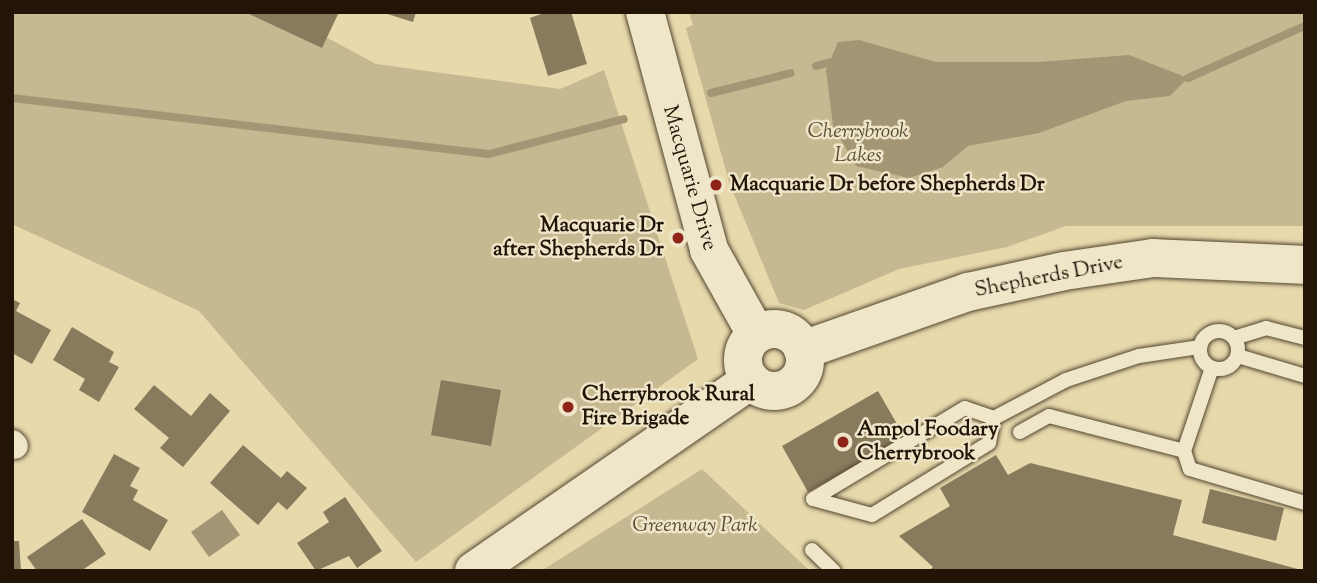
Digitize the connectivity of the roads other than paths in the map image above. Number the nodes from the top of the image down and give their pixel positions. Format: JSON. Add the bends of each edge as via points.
{"nodes":[{"id":1,"x":645,"y":12,"type":"edge"},
{"id":2,"x":1305,"y":265,"type":"edge"},
{"id":3,"x":756,"y":334,"type":"junction"},
{"id":4,"x":1234,"y":338,"type":"junction"},
{"id":5,"x":1305,"y":338,"type":"edge"},
{"id":6,"x":1200,"y":347,"type":"junction"},
{"id":7,"x":803,"y":350,"type":"junction"},
{"id":8,"x":1238,"y":356,"type":"junction"},
{"id":9,"x":1212,"y":368,"type":"junction"},
{"id":10,"x":1305,"y":376,"type":"edge"},
{"id":11,"x":751,"y":380,"type":"junction"},
{"id":12,"x":994,"y":418,"type":"junction"},
{"id":13,"x":1020,"y":432,"type":"dead end"},
{"id":14,"x":1184,"y":451,"type":"junction"},
{"id":15,"x":1305,"y":503,"type":"edge"},
{"id":16,"x":812,"y":550,"type":"dead end"},
{"id":17,"x":474,"y":571,"type":"edge"},
{"id":18,"x":834,"y":571,"type":"edge"}],
"edges":[{"from":1,"to":3,"type":"main road","name":"Macquarie Drive","via":[[709,250]]},
{"from":2,"to":7,"type":"main road","name":"Shepherds Drive","via":[[1153,258],[1064,271],[968,292]]},
{"from":3,"to":7,"type":"main road","via":[[780,330]]},
{"from":3,"to":11,"type":"main road","via":[[744,353]]},
{"from":4,"to":5,"type":"lane","via":[[1266,328]]},
{"from":4,"to":6,"type":"lane","via":[[1211,332]]},
{"from":4,"to":8,"type":"lane"},
{"from":6,"to":9,"type":"lane"},
{"from":6,"to":12,"type":"lane","via":[[1139,356],[1066,380]]},
{"from":7,"to":11,"type":"main road","via":[[803,371],[789,387],[769,390]]},
{"from":8,"to":9,"type":"lane","via":[[1224,369]]},
{"from":8,"to":10,"type":"lane"},
{"from":9,"to":14,"type":"lane"},
{"from":11,"to":17,"type":"main road"},
{"from":12,"to":12,"type":"lane","via":[[989,443],[872,515],[813,499],[965,408]]},
{"from":13,"to":14,"type":"lane","via":[[1049,416]]},
{"from":14,"to":15,"type":"lane","via":[[1190,469]]},
{"from":16,"to":18,"type":"lane"}]}
